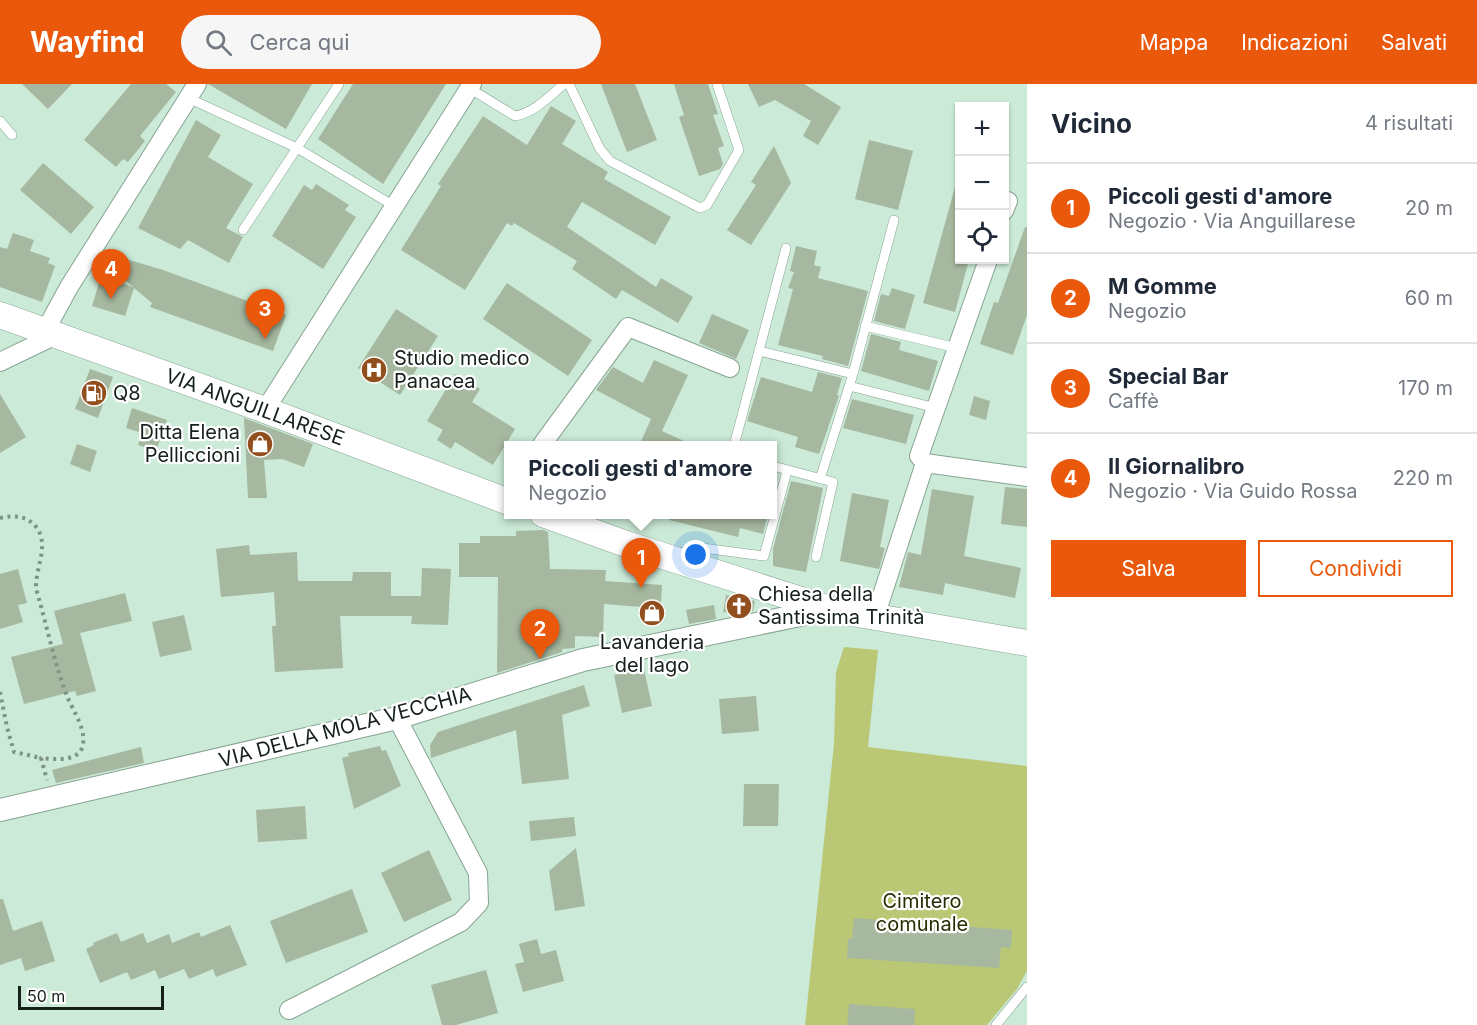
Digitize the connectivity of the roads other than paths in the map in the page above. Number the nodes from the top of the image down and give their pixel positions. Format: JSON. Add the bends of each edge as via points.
{"nodes":[{"id":1,"x":339,"y":84,"type":"edge"},
{"id":2,"x":564,"y":84,"type":"edge"},
{"id":3,"x":569,"y":84,"type":"edge"},
{"id":4,"x":717,"y":84,"type":"edge"},
{"id":5,"x":469,"y":85,"type":"edge"},
{"id":6,"x":193,"y":91,"type":"edge"},
{"id":7,"x":0,"y":121,"type":"edge"},
{"id":8,"x":12,"y":135,"type":"dead end"},
{"id":9,"x":297,"y":148,"type":"junction"},
{"id":10,"x":394,"y":206,"type":"junction"},
{"id":11,"x":894,"y":220,"type":"dead end"},
{"id":12,"x":243,"y":230,"type":"dead end"},
{"id":13,"x":786,"y":248,"type":"dead end"},
{"id":14,"x":987,"y":264,"type":"edge"},
{"id":15,"x":0,"y":315,"type":"edge"},
{"id":16,"x":866,"y":326,"type":"junction"},
{"id":17,"x":51,"y":333,"type":"junction"},
{"id":18,"x":957,"y":348,"type":"junction"},
{"id":19,"x":759,"y":351,"type":"junction"},
{"id":20,"x":0,"y":362,"type":"edge"},
{"id":21,"x":730,"y":368,"type":"dead end"},
{"id":22,"x":853,"y":374,"type":"junction"},
{"id":23,"x":849,"y":386,"type":"junction"},
{"id":24,"x":936,"y":408,"type":"junction"},
{"id":25,"x":265,"y":410,"type":"junction"},
{"id":26,"x":545,"y":441,"type":"edge"},
{"id":27,"x":735,"y":441,"type":"edge"},
{"id":28,"x":925,"y":463,"type":"junction"},
{"id":29,"x":777,"y":467,"type":"edge"},
{"id":30,"x":788,"y":471,"type":"junction"},
{"id":31,"x":1027,"y":477,"type":"edge"},
{"id":32,"x":820,"y":479,"type":"junction"},
{"id":33,"x":504,"y":496,"type":"edge"},
{"id":34,"x":777,"y":510,"type":"edge"},
{"id":35,"x":557,"y":519,"type":"edge"},
{"id":36,"x":774,"y":519,"type":"edge"},
{"id":37,"x":816,"y":556,"type":"dead end"},
{"id":38,"x":670,"y":558,"type":"junction"},
{"id":39,"x":829,"y":609,"type":"junction"},
{"id":40,"x":875,"y":617,"type":"junction"},
{"id":41,"x":1027,"y":643,"type":"edge"},
{"id":42,"x":397,"y":718,"type":"junction"},
{"id":43,"x":0,"y":810,"type":"edge"},
{"id":44,"x":1027,"y":987,"type":"edge"},
{"id":45,"x":288,"y":1010,"type":"dead end"},
{"id":46,"x":996,"y":1025,"type":"edge"}],
"edges":[{"from":1,"to":9,"type":"lane"},
{"from":2,"to":5,"type":"lane","via":[[534,109],[515,116]]},
{"from":3,"to":4,"type":"lane","via":[[600,149],[610,161],[704,208],[739,150]]},
{"from":5,"to":10,"type":"street"},
{"from":6,"to":9,"type":"lane"},
{"from":6,"to":17,"type":"street","via":[[81,267]]},
{"from":7,"to":8,"type":"lane"},
{"from":9,"to":10,"type":"lane"},
{"from":9,"to":12,"type":"lane"},
{"from":10,"to":25,"type":"street"},
{"from":11,"to":16,"type":"lane"},
{"from":13,"to":19,"type":"lane"},
{"from":14,"to":18,"type":"street"},
{"from":15,"to":17,"type":"main road","name":"VIA ANGUILLARESE"},
{"from":16,"to":18,"type":"lane"},
{"from":16,"to":22,"type":"lane"},
{"from":17,"to":20,"type":"street"},
{"from":17,"to":25,"type":"main road","name":"VIA ANGUILLARESE"},
{"from":18,"to":24,"type":"street"},
{"from":19,"to":22,"type":"lane"},
{"from":19,"to":27,"type":"lane"},
{"from":21,"to":26,"type":"street","via":[[628,327]]},
{"from":22,"to":23,"type":"lane"},
{"from":23,"to":24,"type":"lane"},
{"from":23,"to":32,"type":"lane"},
{"from":24,"to":28,"type":"street","via":[[919,456]]},
{"from":25,"to":33,"type":"main road","name":"VIA ANGUILLARESE"},
{"from":28,"to":31,"type":"street"},
{"from":28,"to":40,"type":"street"},
{"from":29,"to":30,"type":"lane"},
{"from":30,"to":32,"type":"lane"},
{"from":30,"to":34,"type":"lane"},
{"from":32,"to":37,"type":"lane","via":[[833,482]]},
{"from":35,"to":38,"type":"main road"},
{"from":36,"to":38,"type":"lane","via":[[764,556],[695,547]]},
{"from":38,"to":39,"type":"main road"},
{"from":39,"to":40,"type":"main road"},
{"from":39,"to":42,"type":"street","name":"VIA DELLA MOLA VECCHIA","via":[[583,660]]},
{"from":40,"to":41,"type":"main road"},
{"from":42,"to":43,"type":"street","name":"VIA DELLA MOLA VECCHIA"},
{"from":42,"to":45,"type":"street","via":[[478,873],[479,903],[461,922]]},
{"from":44,"to":46,"type":"lane"}]}
